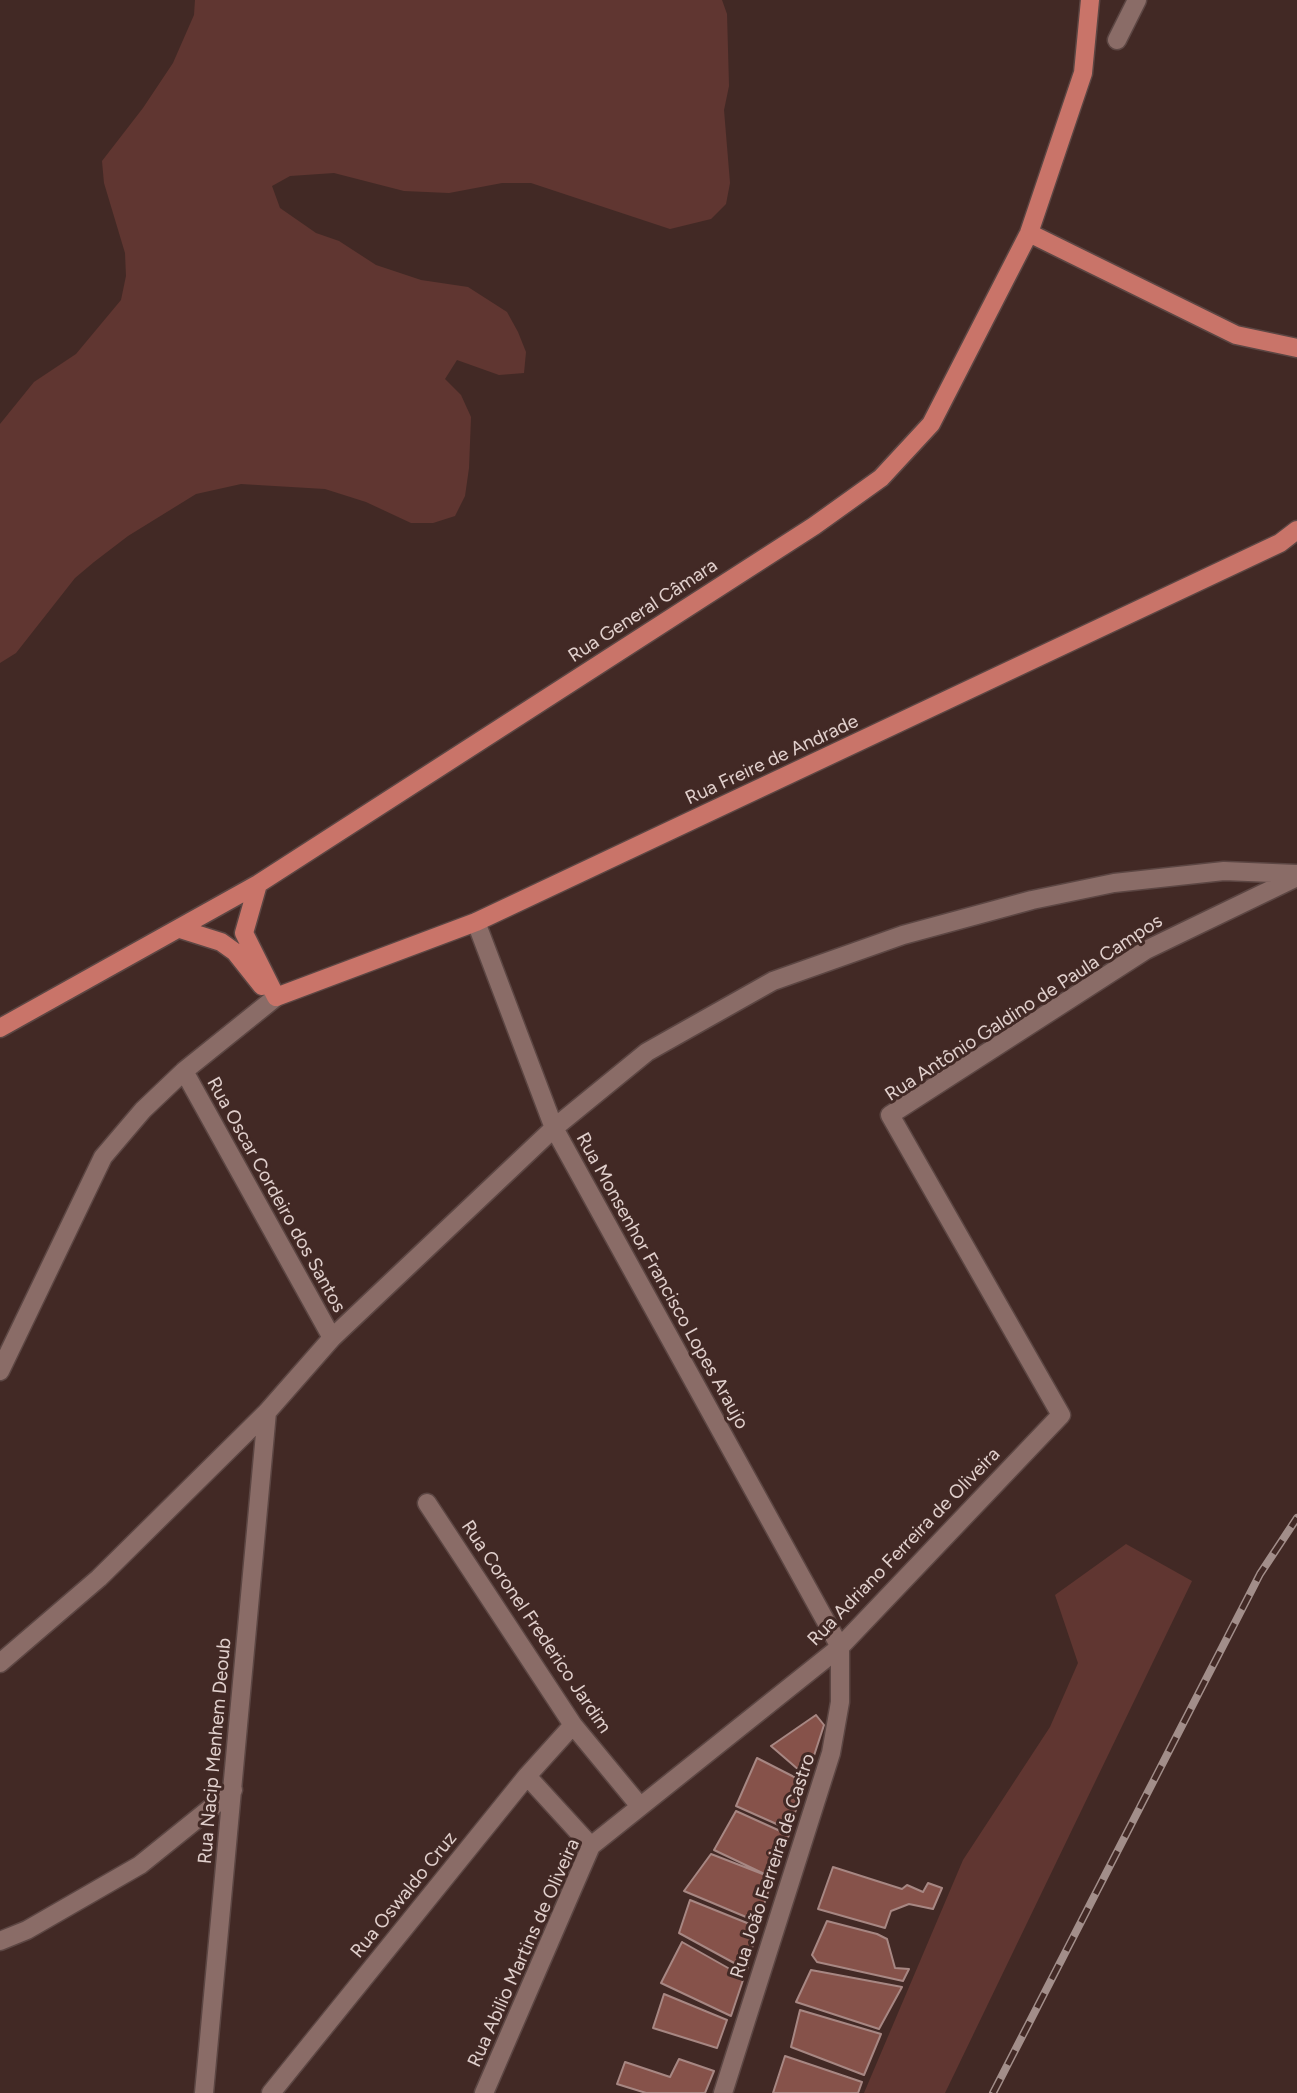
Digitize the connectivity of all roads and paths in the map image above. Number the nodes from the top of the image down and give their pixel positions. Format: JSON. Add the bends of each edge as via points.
{"nodes":[{"id":1,"x":1090,"y":0,"type":"edge"},
{"id":2,"x":1137,"y":0,"type":"edge"},
{"id":3,"x":1117,"y":40,"type":"dead end"},
{"id":4,"x":1029,"y":233,"type":"junction"},
{"id":5,"x":1297,"y":348,"type":"edge"},
{"id":6,"x":1297,"y":530,"type":"edge"},
{"id":7,"x":1288,"y":543,"type":"edge"},
{"id":8,"x":1297,"y":875,"type":"edge"},
{"id":9,"x":257,"y":884,"type":"junction"},
{"id":10,"x":476,"y":922,"type":"junction"},
{"id":11,"x":180,"y":929,"type":"junction"},
{"id":12,"x":276,"y":997,"type":"junction"},
{"id":13,"x":0,"y":1028,"type":"edge"},
{"id":14,"x":184,"y":1072,"type":"junction"},
{"id":15,"x":554,"y":1128,"type":"junction"},
{"id":16,"x":332,"y":1338,"type":"junction"},
{"id":17,"x":0,"y":1371,"type":"edge"},
{"id":18,"x":267,"y":1412,"type":"junction"},
{"id":19,"x":1061,"y":1415,"type":"joint"},
{"id":20,"x":427,"y":1503,"type":"dead end"},
{"id":21,"x":840,"y":1647,"type":"junction"},
{"id":22,"x":0,"y":1663,"type":"edge"},
{"id":23,"x":573,"y":1726,"type":"junction"},
{"id":24,"x":527,"y":1776,"type":"junction"},
{"id":25,"x":233,"y":1790,"type":"junction"},
{"id":26,"x":639,"y":1805,"type":"junction"},
{"id":27,"x":591,"y":1846,"type":"junction"},
{"id":28,"x":0,"y":1941,"type":"edge"},
{"id":29,"x":204,"y":2093,"type":"edge"},
{"id":30,"x":271,"y":2093,"type":"edge"},
{"id":31,"x":484,"y":2093,"type":"edge"},
{"id":32,"x":723,"y":2093,"type":"edge"}],
"edges":[{"from":1,"to":4,"type":"main road","name":"Rua General Câmara","via":[[1083,73]]},
{"from":2,"to":3,"type":"street"},
{"from":4,"to":5,"type":"main road","via":[[1236,335]]},
{"from":4,"to":9,"type":"main road","name":"Rua General Câmara","via":[[931,424],[881,478],[814,526]]},
{"from":6,"to":7,"type":"main road","name":"Rua Freire de Andrade"},
{"from":7,"to":10,"type":"main road","name":"Rua Freire de Andrade"},
{"from":8,"to":15,"type":"street","via":[[1224,872],[1114,883],[903,935],[773,981],[647,1052]]},
{"from":8,"to":19,"type":"street","name":"Rua Antônio Galdino de Paula Campos","via":[[1146,950],[890,1115]]},
{"from":9,"to":11,"type":"main road","name":"Rua General Câmara"},
{"from":9,"to":12,"type":"main road","via":[[244,933]]},
{"from":10,"to":12,"type":"main road","name":"Rua Freire de Andrade"},
{"from":10,"to":15,"type":"street","name":"Rua Monsenhor Francisco Lopes Araujo"},
{"from":11,"to":12,"type":"main road","via":[[221,942],[235,952],[255,981]]},
{"from":11,"to":13,"type":"main road","name":"Rua General Câmara"},
{"from":12,"to":14,"type":"street"},
{"from":14,"to":16,"type":"street","name":"Rua Oscar Cordeiro dos Santos"},
{"from":14,"to":17,"type":"street","via":[[103,1157]]},
{"from":15,"to":16,"type":"street"},
{"from":15,"to":21,"type":"street","name":"Rua Monsenhor Francisco Lopes Araujo"},
{"from":16,"to":18,"type":"street"},
{"from":18,"to":22,"type":"street","via":[[99,1578]]},
{"from":18,"to":25,"type":"street","name":"Rua Nacip Menhem Deoub"},
{"from":19,"to":21,"type":"street","name":"Rua Adriano Ferreira de Oliveira"},
{"from":20,"to":23,"type":"street","name":"Rua Coronel Frederico Jardim"},
{"from":21,"to":26,"type":"street","name":"Rua Adriano Ferreira de Oliveira"},
{"from":21,"to":32,"type":"street","name":"Rua João Ferreira de Castro","via":[[840,1702],[831,1754]]},
{"from":23,"to":24,"type":"street","name":"Rua Oswaldo Cruz"},
{"from":23,"to":26,"type":"street","name":"Rua Coronel Frederico Jardim"},
{"from":24,"to":27,"type":"street"},
{"from":24,"to":30,"type":"street","name":"Rua Oswaldo Cruz"},
{"from":25,"to":28,"type":"street","via":[[140,1866]]},
{"from":25,"to":29,"type":"street","name":"Rua Nacip Menhem Deoub"},
{"from":26,"to":27,"type":"street","name":"Rua Abilio Martins de Oliveira"},
{"from":27,"to":31,"type":"street","name":"Rua Abilio Martins de Oliveira"}]}
